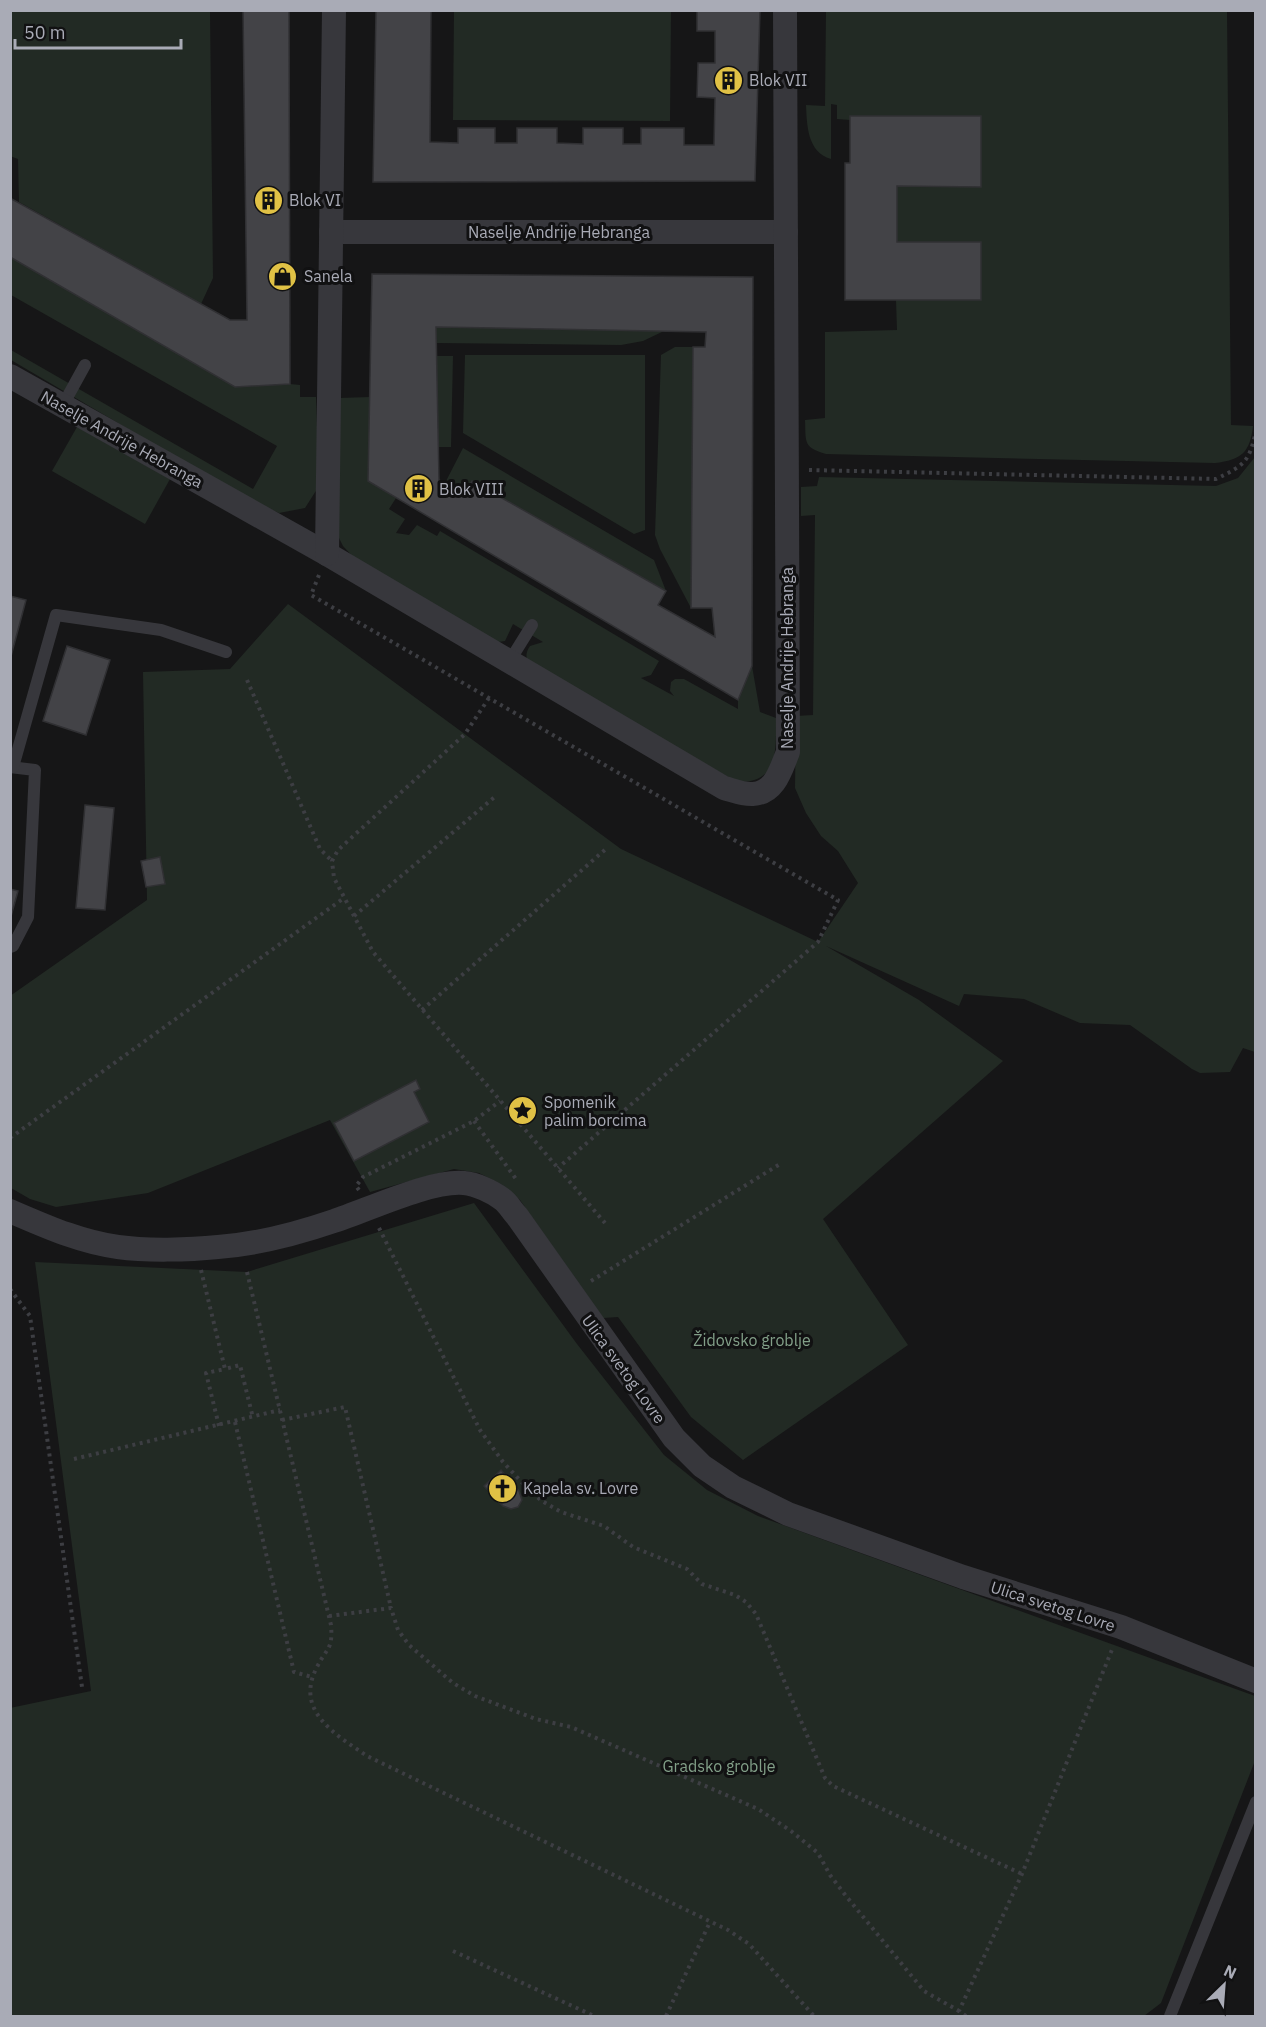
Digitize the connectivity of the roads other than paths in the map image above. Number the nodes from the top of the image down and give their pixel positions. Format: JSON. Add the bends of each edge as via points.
{"nodes":[{"id":1,"x":334,"y":10,"type":"edge"},
{"id":2,"x":785,"y":10,"type":"edge"},
{"id":3,"x":331,"y":232,"type":"junction"},
{"id":4,"x":786,"y":232,"type":"junction"},
{"id":5,"x":85,"y":364,"type":"dead end"},
{"id":6,"x":10,"y":376,"type":"edge"},
{"id":7,"x":63,"y":405,"type":"junction"},
{"id":8,"x":327,"y":554,"type":"junction"},
{"id":9,"x":532,"y":625,"type":"dead end"},
{"id":10,"x":226,"y":652,"type":"dead end"},
{"id":11,"x":509,"y":662,"type":"junction"},
{"id":12,"x":12,"y":767,"type":"edge"},
{"id":13,"x":10,"y":947,"type":"edge"},
{"id":14,"x":10,"y":1211,"type":"edge"},
{"id":15,"x":1256,"y":1681,"type":"edge"},
{"id":16,"x":1256,"y":1802,"type":"edge"},
{"id":17,"x":1170,"y":2016,"type":"edge"}],
"edges":[{"from":1,"to":3,"type":"street"},
{"from":2,"to":4,"type":"street","name":"Naselje Andrije Hebranga"},
{"from":3,"to":4,"type":"street","name":"Naselje Andrije Hebranga"},
{"from":3,"to":8,"type":"street"},
{"from":4,"to":11,"type":"street","name":"Naselje Andrije Hebranga","via":[[788,752],[777,779],[766,790],[752,795],[724,788]]},
{"from":5,"to":7,"type":"lane"},
{"from":6,"to":7,"type":"street","name":"Naselje Andrije Hebranga"},
{"from":7,"to":8,"type":"street","name":"Naselje Andrije Hebranga"},
{"from":8,"to":11,"type":"street","name":"Naselje Andrije Hebranga"},
{"from":9,"to":11,"type":"lane"},
{"from":10,"to":12,"type":"lane","via":[[161,630],[56,615]]},
{"from":12,"to":13,"type":"lane","via":[[35,770],[28,917]]},
{"from":14,"to":15,"type":"street","name":"Ulica svetog Lovre","via":[[84,1240],[119,1247],[219,1247],[277,1239],[443,1185],[465,1183],[481,1188],[502,1199],[674,1438],[733,1487],[788,1514],[963,1577],[1121,1627]]},
{"from":16,"to":17,"type":"lane"}]}
